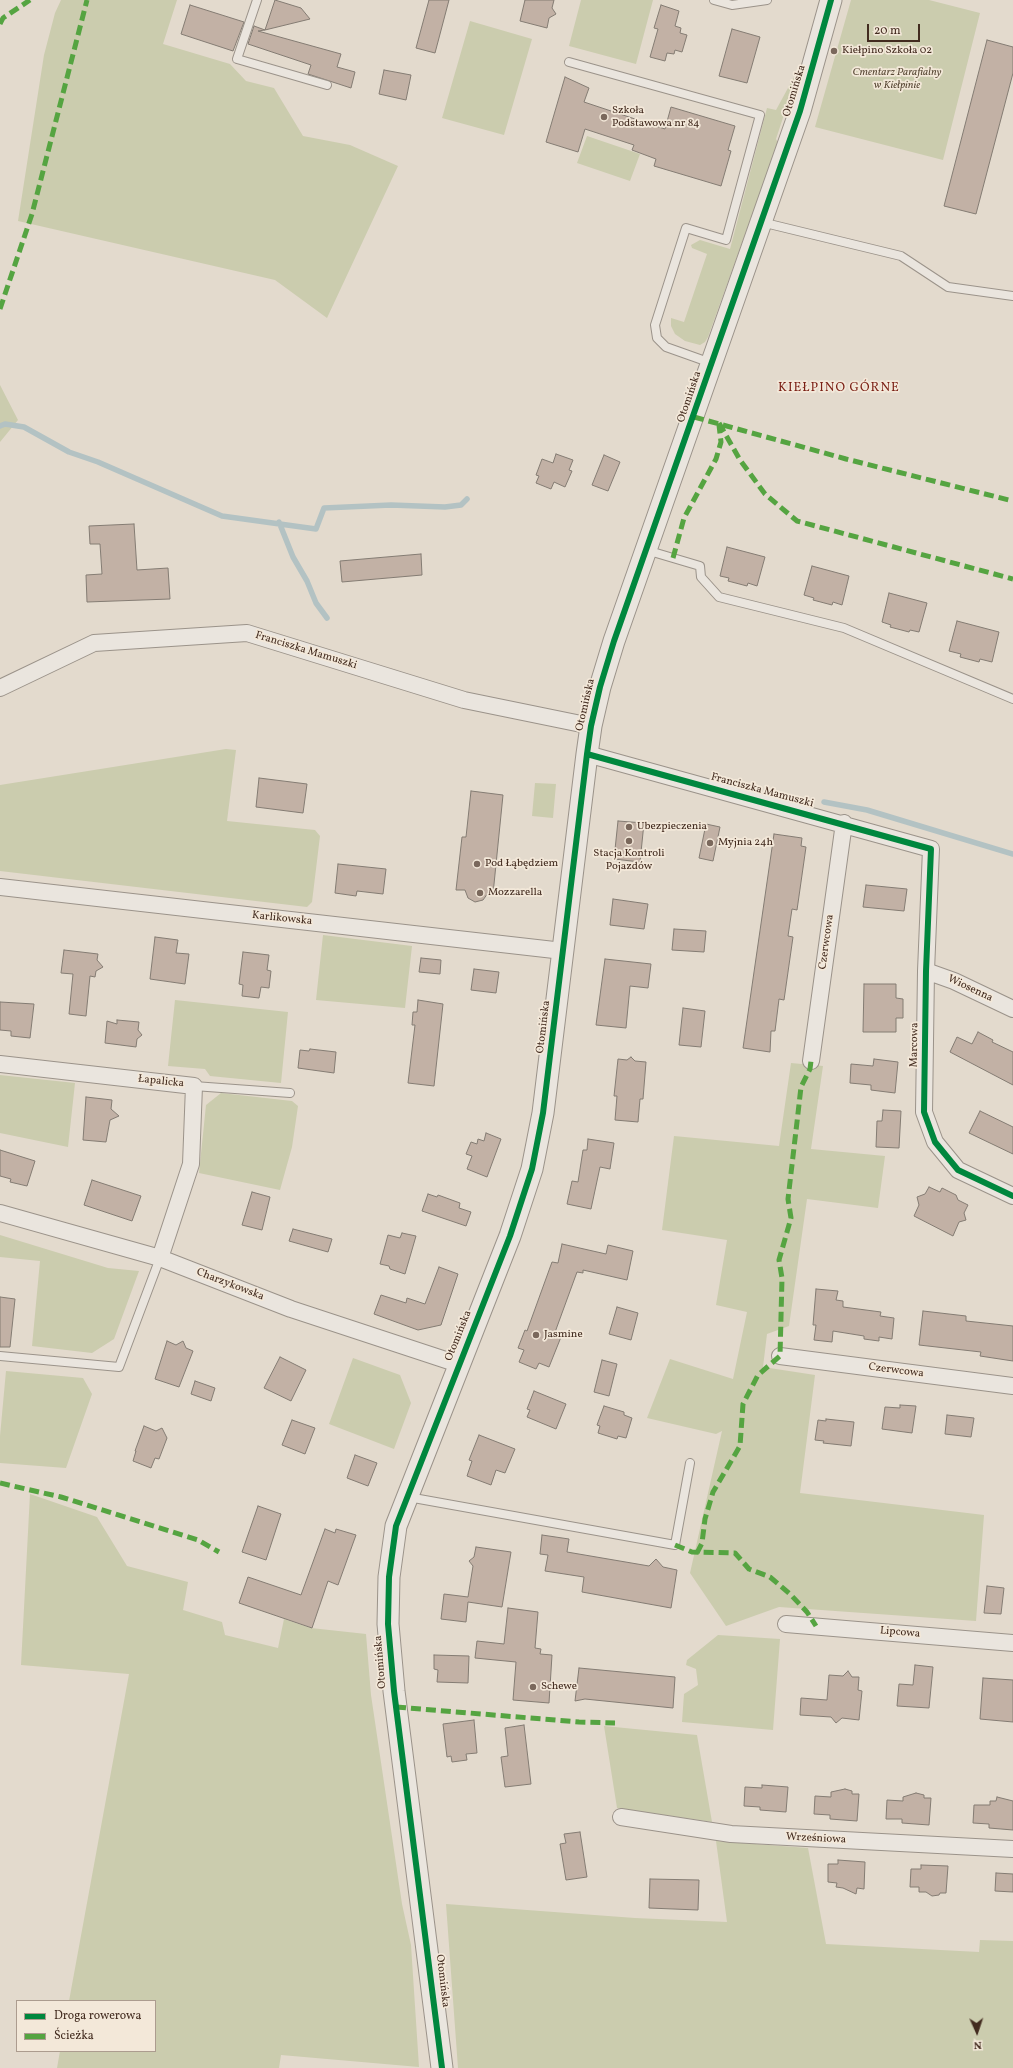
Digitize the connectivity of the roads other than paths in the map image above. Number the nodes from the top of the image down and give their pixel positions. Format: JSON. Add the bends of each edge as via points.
{"nodes":[{"id":1,"x":257,"y":0,"type":"edge"},
{"id":2,"x":714,"y":0,"type":"edge"},
{"id":3,"x":767,"y":0,"type":"edge"},
{"id":4,"x":831,"y":0,"type":"edge"},
{"id":5,"x":569,"y":62,"type":"dead end"},
{"id":6,"x":327,"y":85,"type":"dead end"},
{"id":7,"x":760,"y":222,"type":"junction"},
{"id":8,"x":1013,"y":296,"type":"edge"},
{"id":9,"x":713,"y":363,"type":"junction"},
{"id":10,"x":646,"y":550,"type":"junction"},
{"id":11,"x":0,"y":688,"type":"edge"},
{"id":12,"x":1013,"y":699,"type":"edge"},
{"id":13,"x":591,"y":726,"type":"junction"},
{"id":14,"x":587,"y":754,"type":"junction"},
{"id":15,"x":844,"y":823,"type":"junction"},
{"id":16,"x":931,"y":849,"type":"joint"},
{"id":17,"x":0,"y":887,"type":"edge"},
{"id":18,"x":563,"y":951,"type":"junction"},
{"id":19,"x":926,"y":971,"type":"junction"},
{"id":20,"x":1013,"y":1009,"type":"edge"},
{"id":21,"x":811,"y":1061,"type":"dead end"},
{"id":22,"x":0,"y":1064,"type":"edge"},
{"id":23,"x":194,"y":1086,"type":"junction"},
{"id":24,"x":290,"y":1093,"type":"dead end"},
{"id":25,"x":1013,"y":1196,"type":"edge"},
{"id":26,"x":0,"y":1213,"type":"edge"},
{"id":27,"x":160,"y":1258,"type":"junction"},
{"id":28,"x":0,"y":1356,"type":"edge"},
{"id":29,"x":780,"y":1356,"type":"dead end"},
{"id":30,"x":458,"y":1364,"type":"junction"},
{"id":31,"x":1013,"y":1386,"type":"edge"},
{"id":32,"x":690,"y":1463,"type":"dead end"},
{"id":33,"x":408,"y":1497,"type":"junction"},
{"id":34,"x":786,"y":1624,"type":"dead end"},
{"id":35,"x":1013,"y":1643,"type":"edge"},
{"id":36,"x":621,"y":1817,"type":"dead end"},
{"id":37,"x":1013,"y":1849,"type":"edge"},
{"id":38,"x":442,"y":2068,"type":"edge"}],
"edges":[{"from":1,"to":6,"type":"lane","via":[[237,59]]},
{"from":2,"to":3,"type":"lane","via":[[732,5]]},
{"from":4,"to":7,"type":"street","name":"Otomińska","via":[[800,111]]},
{"from":5,"to":9,"type":"lane","via":[[760,115],[726,240],[686,228],[655,326],[658,338],[666,347]]},
{"from":7,"to":8,"type":"lane","via":[[901,256],[948,287]]},
{"from":7,"to":9,"type":"street","name":"Otomińska"},
{"from":9,"to":10,"type":"street","name":"Otomińska"},
{"from":10,"to":12,"type":"lane","via":[[700,566],[701,577],[718,596],[844,628]]},
{"from":10,"to":13,"type":"street","name":"Otomińska","via":[[614,641]]},
{"from":11,"to":13,"type":"street","name":"Franciszka Mamuszki","via":[[94,643],[247,633],[464,700]]},
{"from":13,"to":14,"type":"street","name":"Otomińska"},
{"from":14,"to":15,"type":"street","name":"Franciszka Mamuszki"},
{"from":14,"to":18,"type":"street","name":"Otomińska"},
{"from":15,"to":16,"type":"street","name":"Franciszka Mamuszki"},
{"from":15,"to":21,"type":"street","name":"Czerwcowa"},
{"from":16,"to":19,"type":"street","name":"Marcowa"},
{"from":17,"to":18,"type":"street","name":"Karlikowska"},
{"from":18,"to":30,"type":"street","name":"Otomińska","via":[[543,1113],[532,1169],[510,1236]]},
{"from":19,"to":20,"type":"street","name":"Wiosenna","via":[[954,981]]},
{"from":19,"to":25,"type":"street","name":"Marcowa","via":[[924,1112],[935,1142],[958,1170]]},
{"from":22,"to":23,"type":"street","name":"Łapalicka"},
{"from":23,"to":24,"type":"lane"},
{"from":23,"to":27,"type":"street","name":"Łapalicka","via":[[190,1164]]},
{"from":26,"to":27,"type":"street","name":"Charzykowska"},
{"from":27,"to":28,"type":"lane","via":[[119,1367]]},
{"from":27,"to":30,"type":"street","name":"Charzykowska","via":[[291,1309]]},
{"from":29,"to":31,"type":"street","name":"Czerwcowa"},
{"from":30,"to":33,"type":"street","name":"Otomińska"},
{"from":32,"to":33,"type":"lane","via":[[675,1545]]},
{"from":33,"to":38,"type":"street","name":"Otomińska","via":[[396,1526],[389,1577],[388,1624],[394,1691]]},
{"from":34,"to":35,"type":"street","name":"Lipcowa"},
{"from":36,"to":37,"type":"street","name":"Wrześniowa","via":[[731,1834]]}]}
